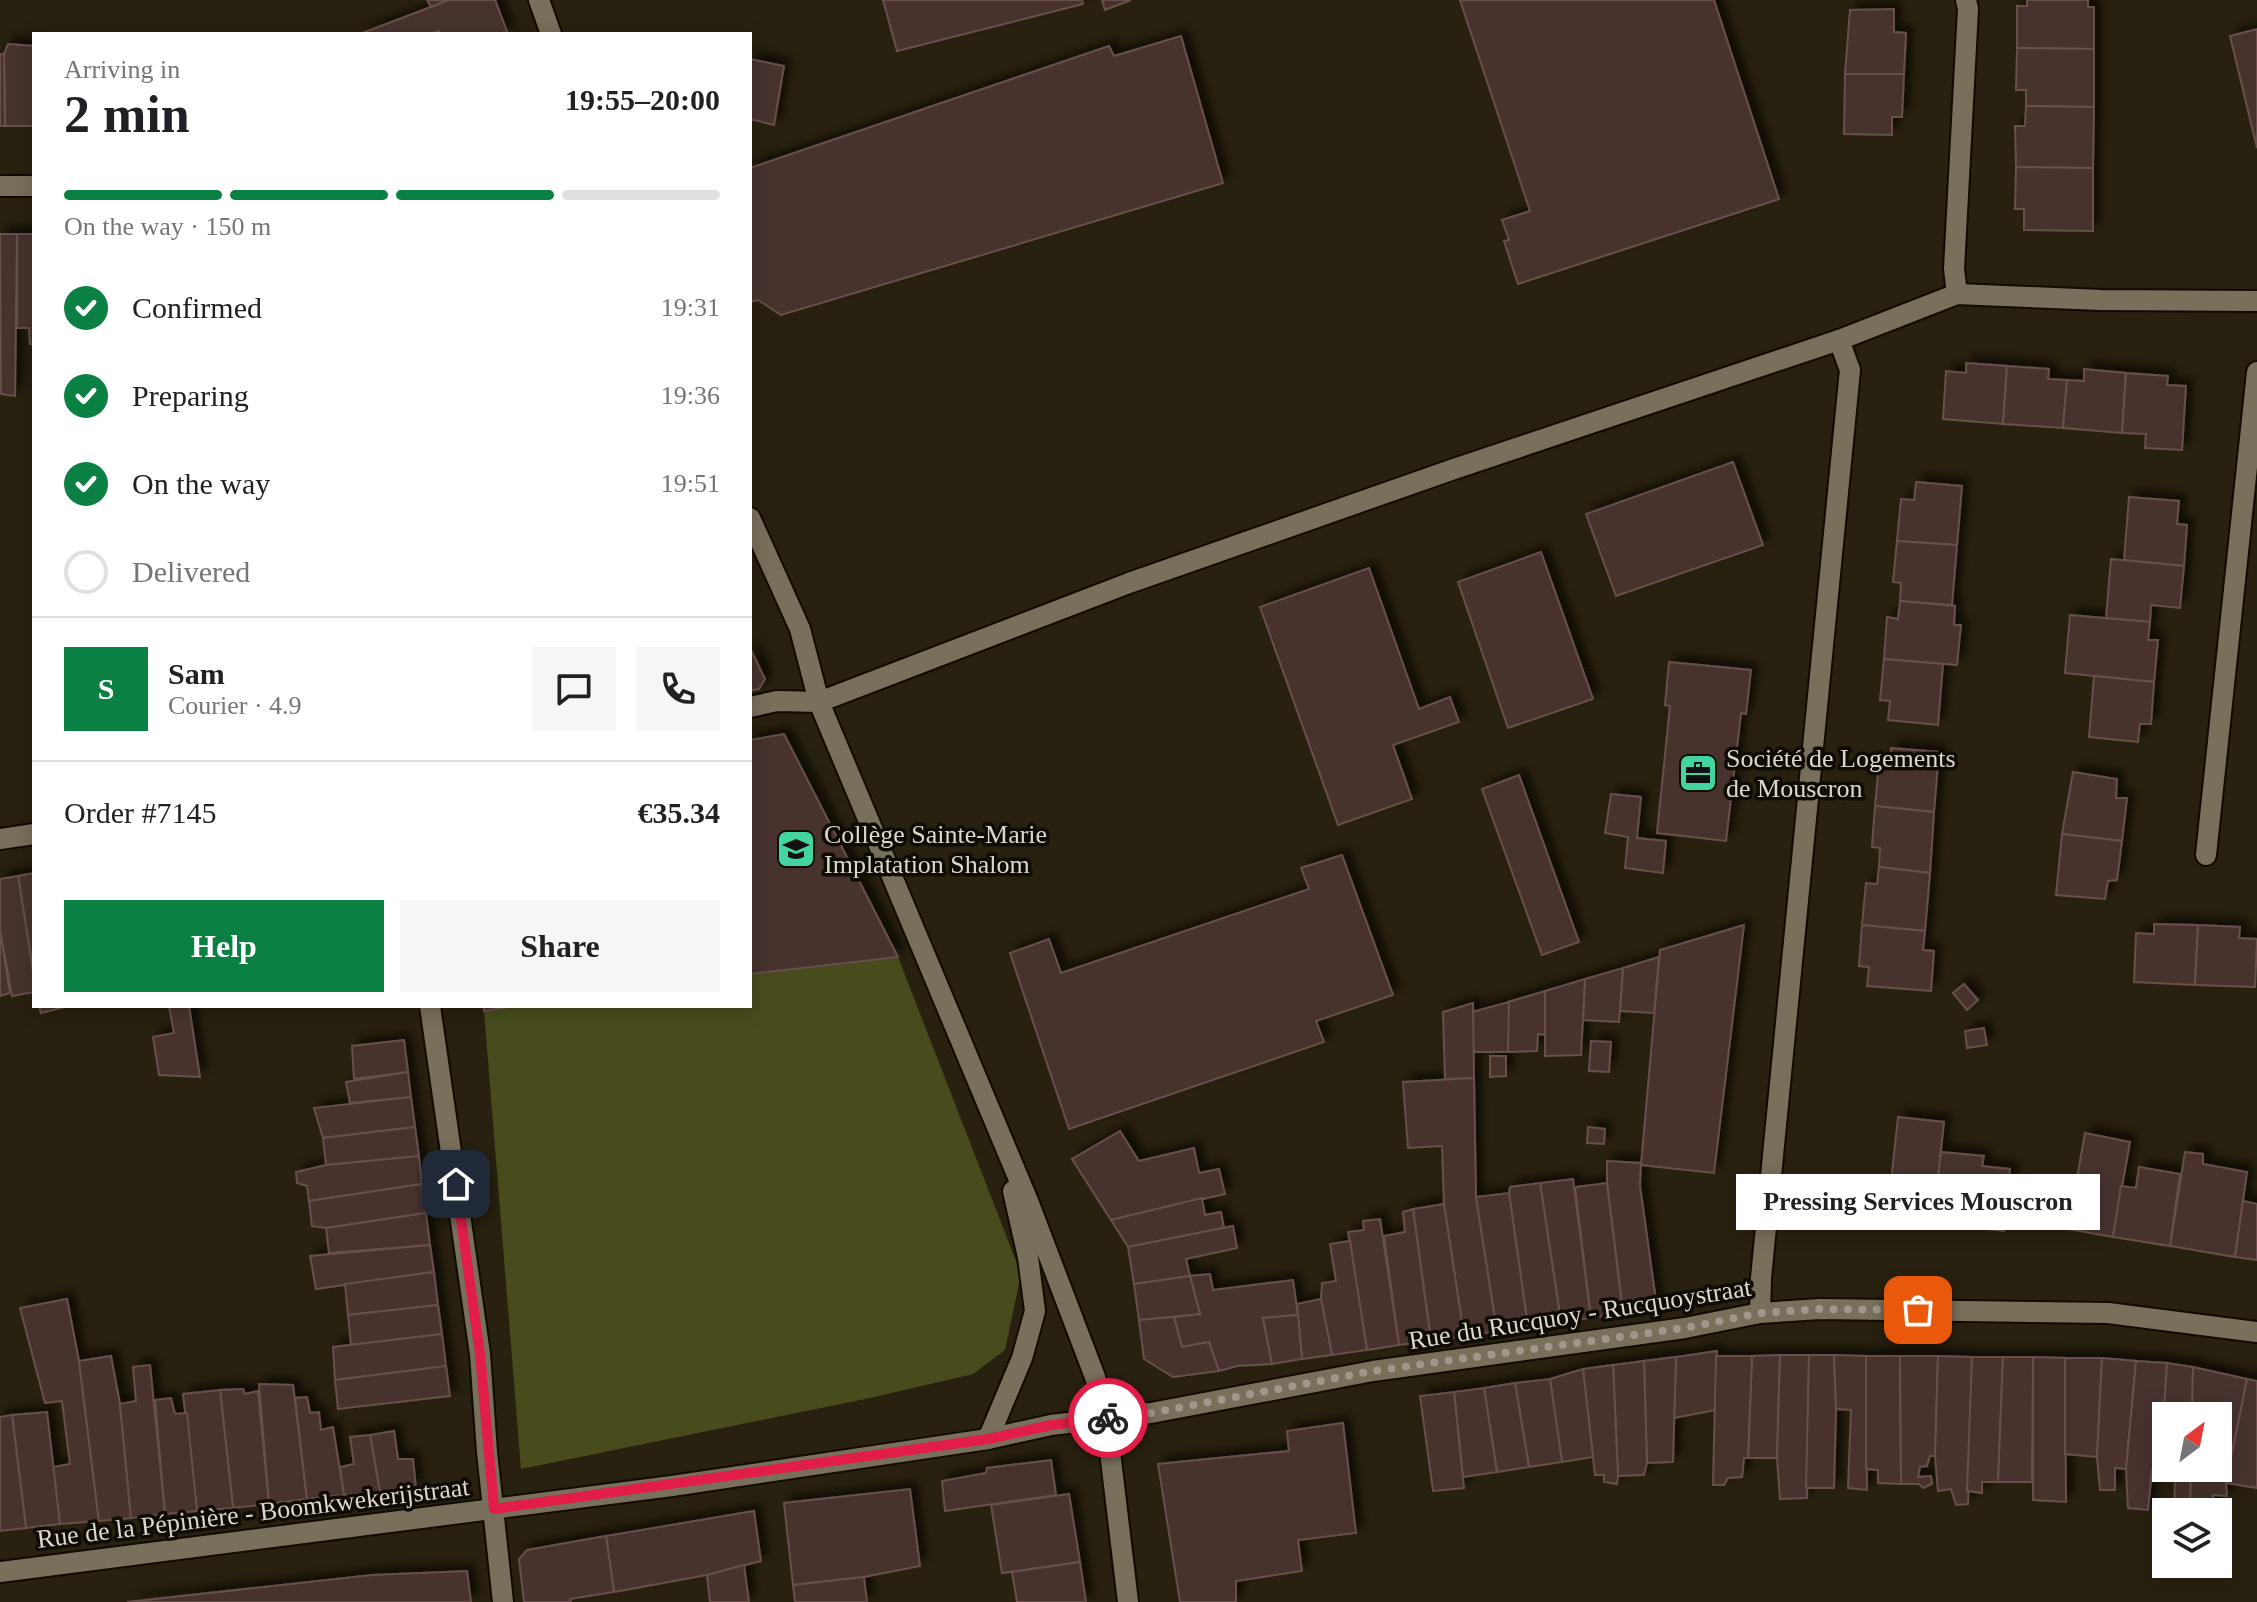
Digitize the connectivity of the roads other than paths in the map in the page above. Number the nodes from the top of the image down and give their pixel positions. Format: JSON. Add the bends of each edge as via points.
{"nodes":[{"id":1,"x":539,"y":0,"type":"edge"},
{"id":2,"x":1966,"y":0,"type":"edge"},
{"id":3,"x":550,"y":32,"type":"edge"},
{"id":4,"x":0,"y":186,"type":"edge"},
{"id":5,"x":32,"y":186,"type":"edge"},
{"id":6,"x":1957,"y":294,"type":"junction"},
{"id":7,"x":2257,"y":301,"type":"edge"},
{"id":8,"x":1839,"y":340,"type":"junction"},
{"id":9,"x":2257,"y":372,"type":"edge"},
{"id":10,"x":752,"y":522,"type":"edge"},
{"id":11,"x":819,"y":702,"type":"junction"},
{"id":12,"x":752,"y":707,"type":"edge"},
{"id":13,"x":32,"y":834,"type":"edge"},
{"id":14,"x":0,"y":839,"type":"edge"},
{"id":15,"x":2206,"y":855,"type":"dead end"},
{"id":16,"x":430,"y":1008,"type":"edge"},
{"id":17,"x":1001,"y":1140,"type":"junction"},
{"id":18,"x":1760,"y":1313,"type":"junction"},
{"id":19,"x":2257,"y":1332,"type":"edge"},
{"id":20,"x":1106,"y":1418,"type":"junction"},
{"id":21,"x":988,"y":1439,"type":"junction"},
{"id":22,"x":494,"y":1509,"type":"junction"},
{"id":23,"x":0,"y":1572,"type":"edge"},
{"id":24,"x":503,"y":1602,"type":"edge"},
{"id":25,"x":1128,"y":1602,"type":"edge"}],
"edges":[{"from":1,"to":3,"type":"street"},
{"from":2,"to":6,"type":"street"},
{"from":4,"to":5,"type":"street"},
{"from":6,"to":7,"type":"street"},
{"from":6,"to":8,"type":"street"},
{"from":8,"to":11,"type":"street","via":[[1129,583]]},
{"from":8,"to":18,"type":"street","via":[[1850,370]]},
{"from":9,"to":15,"type":"street"},
{"from":10,"to":11,"type":"street","via":[[800,629]]},
{"from":11,"to":12,"type":"street"},
{"from":11,"to":17,"type":"street"},
{"from":13,"to":14,"type":"street"},
{"from":16,"to":22,"type":"street","via":[[479,1341]]},
{"from":17,"to":20,"type":"street","via":[[1090,1363]]},
{"from":17,"to":21,"type":"street","via":[[1035,1311]]},
{"from":18,"to":19,"type":"street","name":"Rue du Rucquoy - Rucquoystraat","via":[[2108,1313]]},
{"from":18,"to":20,"type":"street","name":"Rue du Rucquoy - Rucquoystraat","via":[[1373,1371]]},
{"from":20,"to":21,"type":"street","name":"Rue du Rucquoy - Rucquoystraat"},
{"from":20,"to":25,"type":"street"},
{"from":21,"to":22,"type":"street","name":"Rue de la Pépinière - Boomkwekerijstraat"},
{"from":22,"to":23,"type":"street","name":"Rue de la Pépinière - Boomkwekerijstraat"},
{"from":22,"to":24,"type":"street"}]}
